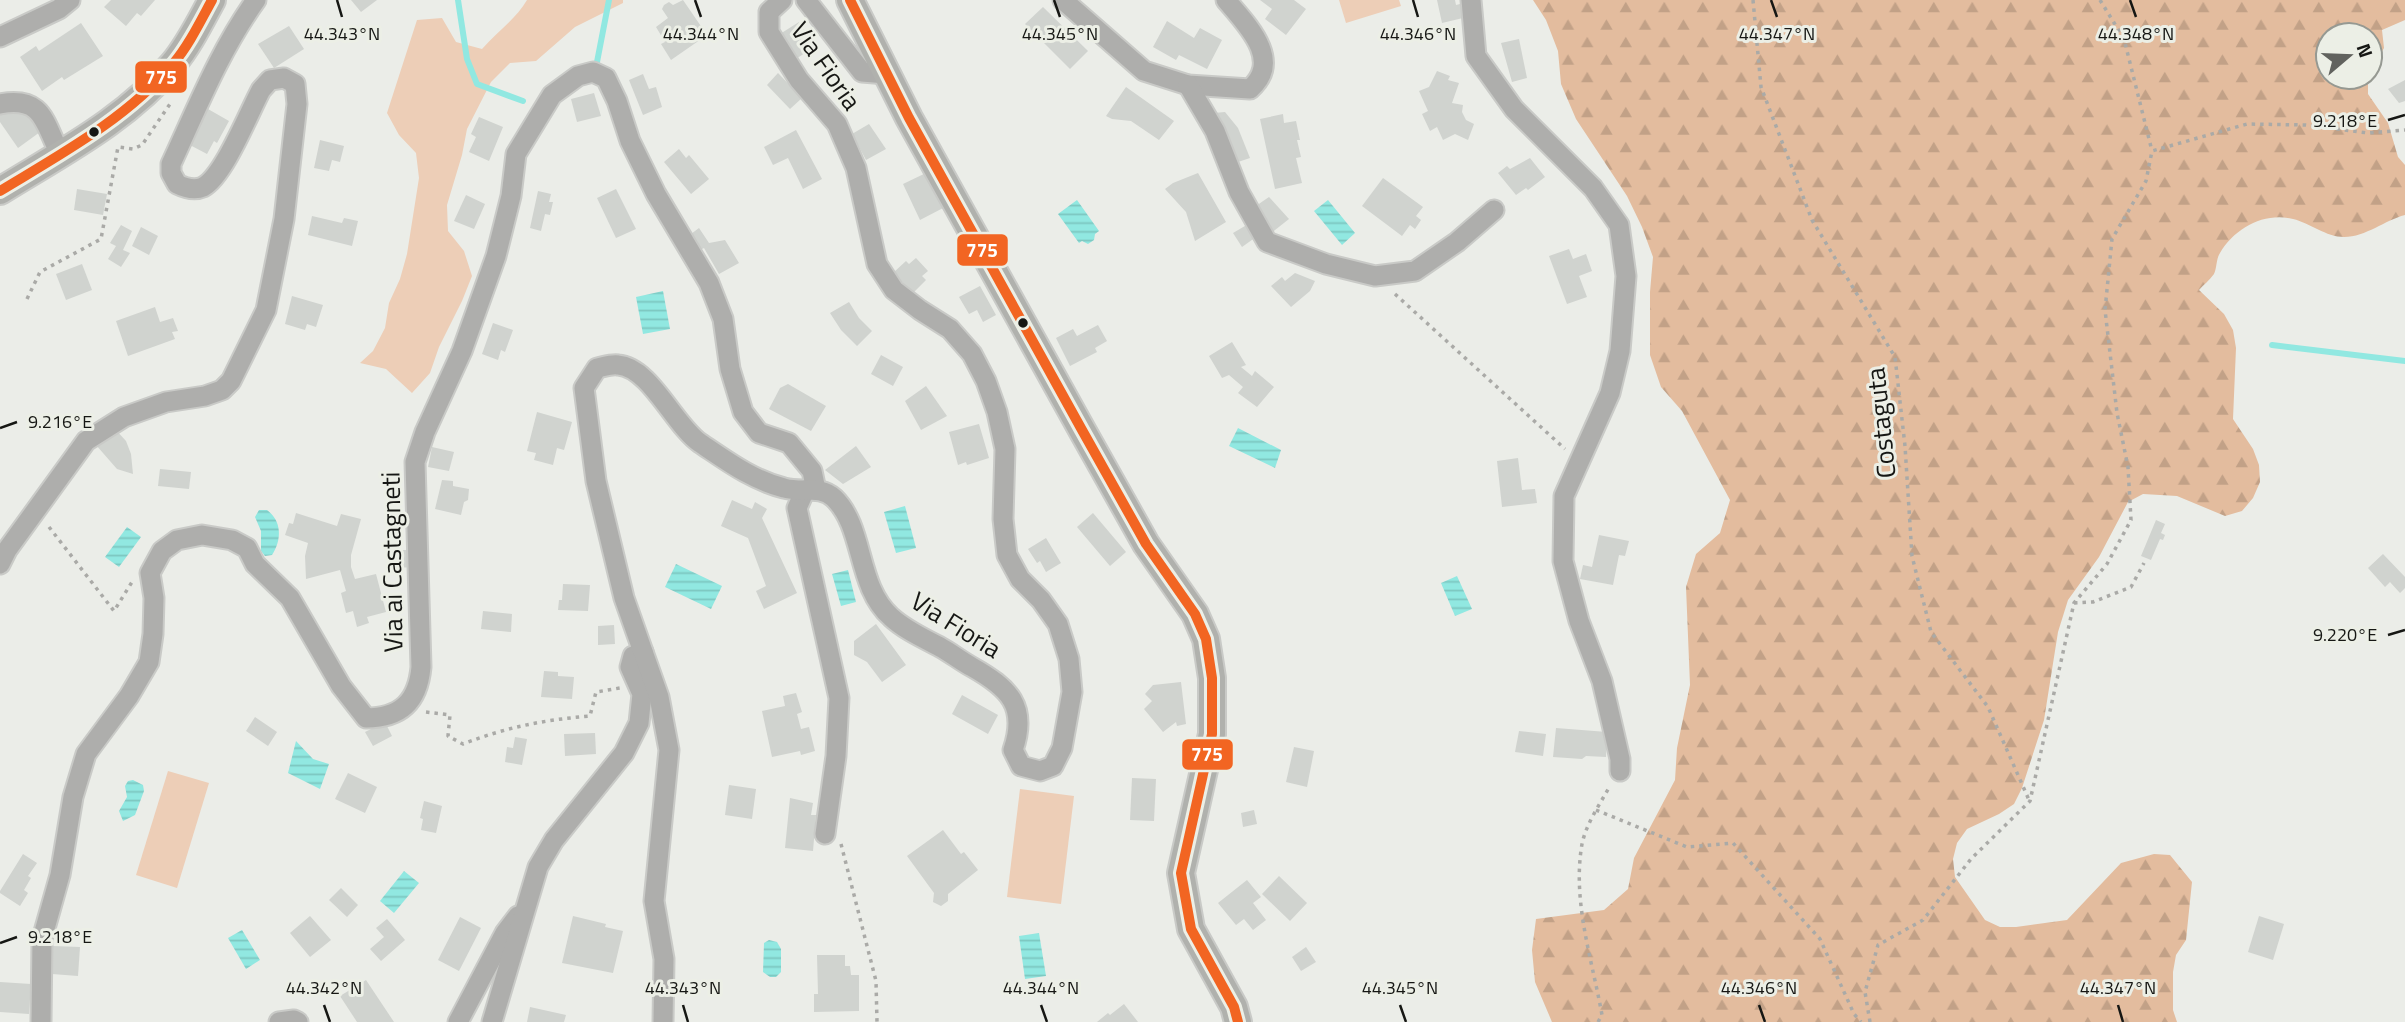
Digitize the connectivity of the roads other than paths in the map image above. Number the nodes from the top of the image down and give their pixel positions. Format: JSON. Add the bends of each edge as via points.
{"nodes":[{"id":1,"x":70,"y":0,"type":"edge"},
{"id":2,"x":212,"y":0,"type":"edge"},
{"id":3,"x":256,"y":0,"type":"edge"},
{"id":4,"x":782,"y":0,"type":"edge"},
{"id":5,"x":806,"y":0,"type":"edge"},
{"id":6,"x":850,"y":0,"type":"edge"},
{"id":7,"x":1063,"y":0,"type":"edge"},
{"id":8,"x":1226,"y":0,"type":"edge"},
{"id":9,"x":1471,"y":0,"type":"edge"},
{"id":10,"x":0,"y":37,"type":"edge"},
{"id":11,"x":887,"y":74,"type":"junction"},
{"id":12,"x":1188,"y":85,"type":"junction"},
{"id":13,"x":0,"y":104,"type":"edge"},
{"id":14,"x":60,"y":154,"type":"junction"},
{"id":15,"x":0,"y":191,"type":"edge"},
{"id":16,"x":1494,"y":211,"type":"dead end"},
{"id":17,"x":810,"y":490,"type":"junction"},
{"id":18,"x":0,"y":564,"type":"edge"},
{"id":19,"x":643,"y":652,"type":"junction"},
{"id":20,"x":1620,"y":771,"type":"road end"},
{"id":21,"x":825,"y":834,"type":"road end"},
{"id":22,"x":526,"y":908,"type":"junction"},
{"id":23,"x":41,"y":1022,"type":"edge"},
{"id":24,"x":279,"y":1022,"type":"edge"},
{"id":25,"x":298,"y":1022,"type":"edge"},
{"id":26,"x":458,"y":1022,"type":"edge"},
{"id":27,"x":492,"y":1022,"type":"edge"},
{"id":28,"x":663,"y":1022,"type":"edge"},
{"id":29,"x":1238,"y":1022,"type":"edge"}],
"edges":[{"from":1,"to":10,"type":"street"},
{"from":2,"to":14,"type":"main road","via":[[190,41],[139,101]]},
{"from":3,"to":18,"type":"street","via":[[221,57],[171,164],[171,173],[186,189],[205,186],[220,170],[261,90],[270,80],[284,78],[295,85],[297,104],[284,219],[266,310],[231,381],[222,390],[124,417],[86,441]]},
{"from":4,"to":17,"type":"street","name":"Via Fioria","via":[[769,12],[769,32],[799,80],[837,124],[856,168],[877,264],[894,290],[950,329],[972,354],[998,412],[1004,449],[1007,555],[1020,579],[1058,624],[1069,659],[1072,692],[1067,726],[1052,766],[1040,771],[1021,766],[1013,750],[1019,733],[1018,713],[1009,693],[991,677],[889,616],[867,582],[845,511],[832,496]]},
{"from":5,"to":11,"type":"street","name":"Via Fioria","via":[[862,72]]},
{"from":6,"to":11,"type":"main road"},
{"from":7,"to":12,"type":"street","via":[[1144,71]]},
{"from":8,"to":12,"type":"street","via":[[1259,42],[1264,67],[1261,80],[1250,89]]},
{"from":9,"to":20,"type":"street","via":[[1476,56],[1514,109],[1593,188],[1619,225],[1626,275],[1620,351],[1610,393],[1564,496],[1563,561],[1602,681]]},
{"from":11,"to":29,"type":"main road","via":[[1146,544],[1195,614],[1206,639],[1212,678],[1212,734],[1181,873],[1191,929]]},
{"from":12,"to":16,"type":"street","via":[[1267,242],[1375,276],[1415,271]]},
{"from":13,"to":14,"type":"street","via":[[19,100],[41,112]]},
{"from":14,"to":15,"type":"main road"},
{"from":17,"to":19,"type":"street","name":"Via Fioria","via":[[794,491],[766,483],[691,437],[638,371],[618,365],[597,368],[584,388],[596,481],[624,598]]},
{"from":17,"to":21,"type":"street","via":[[797,508],[839,698]]},
{"from":17,"to":23,"type":"street","name":"Via ai Castagneti","via":[[812,471],[789,443],[759,433],[743,412],[730,369],[723,319],[709,283],[656,194],[606,78],[593,72],[578,76],[552,96],[516,154],[496,256],[415,462],[421,667],[410,702],[395,714],[366,718],[341,686],[290,598],[255,564],[247,548],[232,540],[202,535],[177,540],[162,551],[150,573],[154,598],[149,662],[86,754],[73,797],[60,875],[42,939]]},
{"from":19,"to":22,"type":"street","via":[[633,656],[630,667],[642,694],[641,715],[624,752],[554,840],[538,867]]},
{"from":19,"to":28,"type":"street","name":"Via Fioria","via":[[659,697],[669,750],[654,901],[664,959]]},
{"from":22,"to":26,"type":"street","via":[[505,933]]},
{"from":22,"to":27,"type":"street"},
{"from":24,"to":25,"type":"street"}]}
